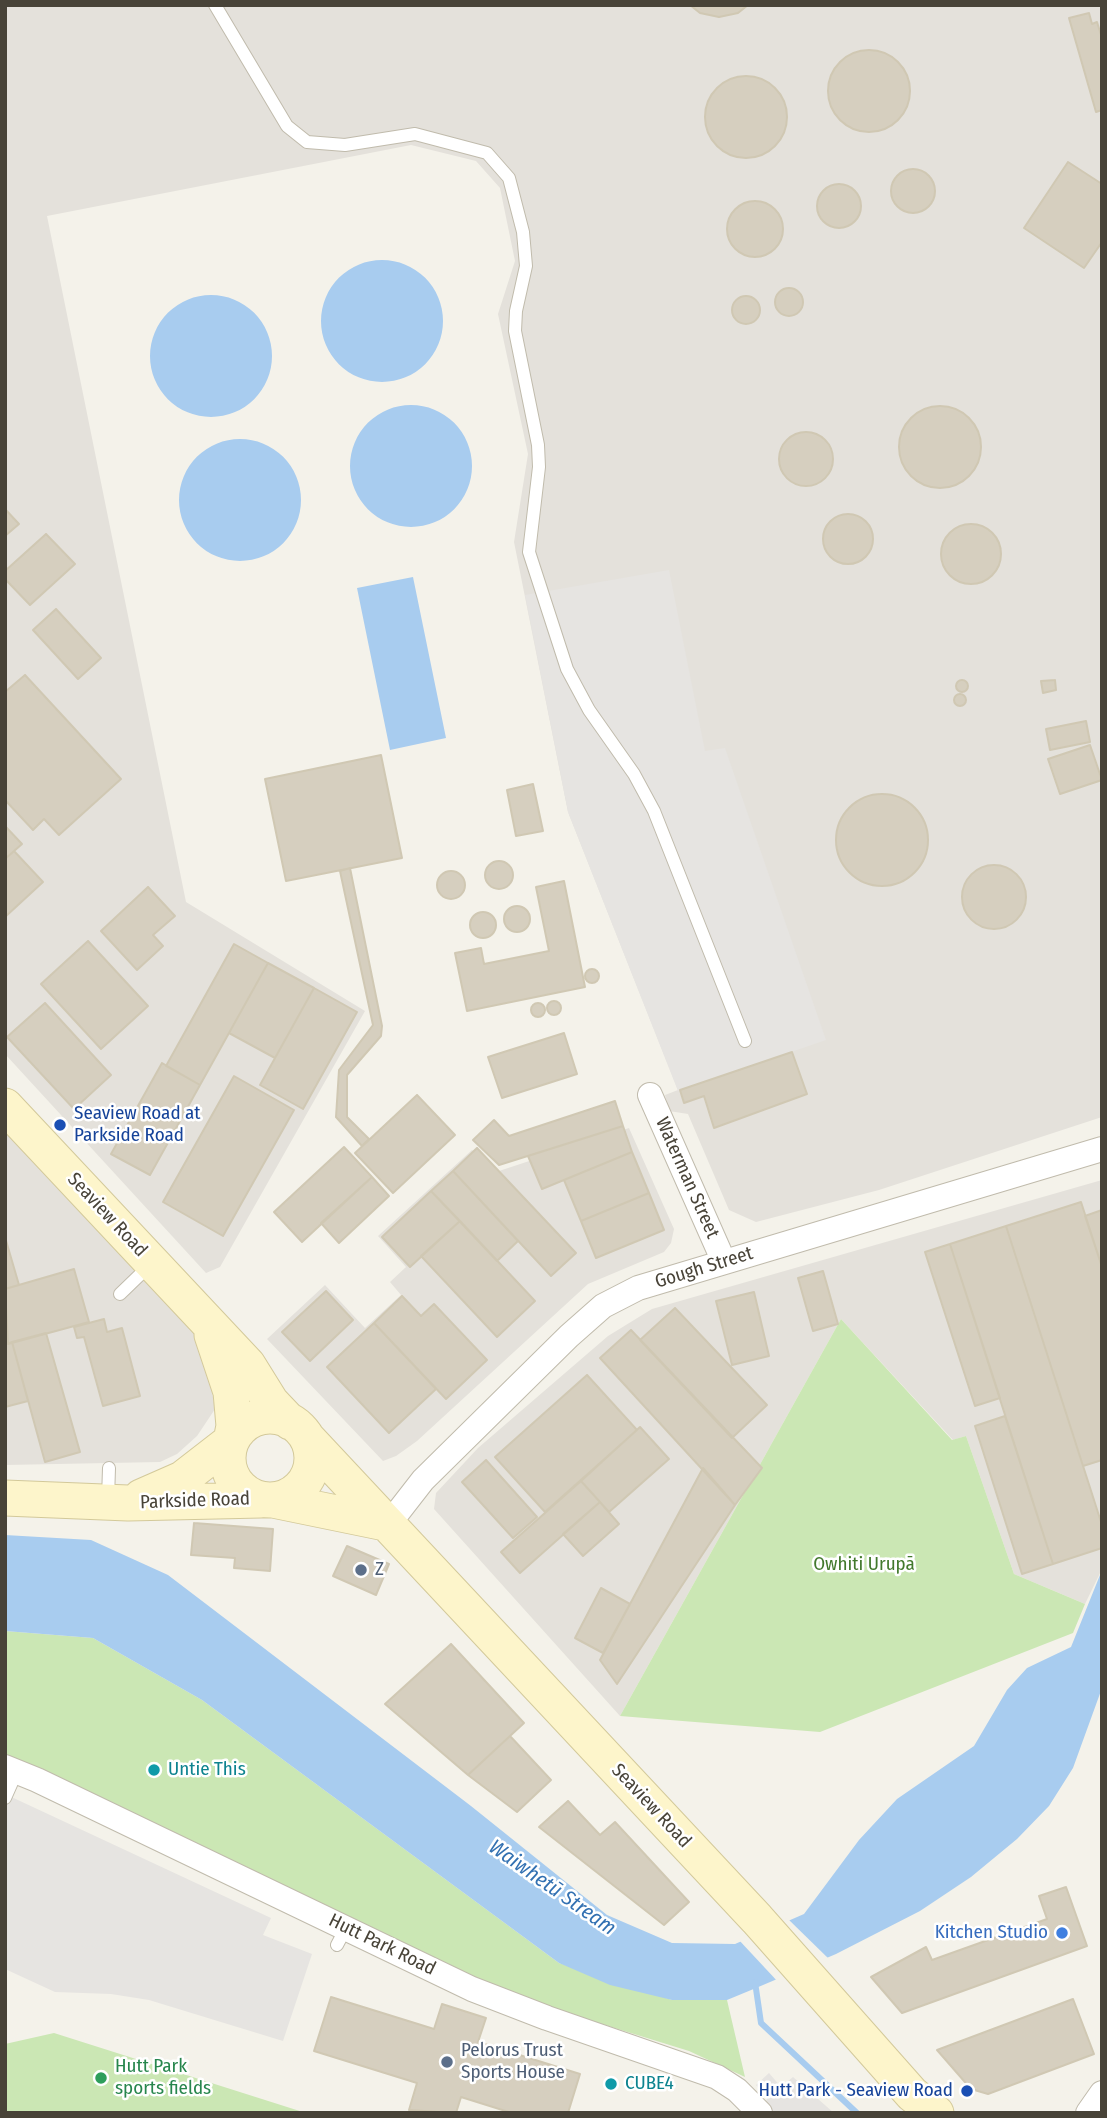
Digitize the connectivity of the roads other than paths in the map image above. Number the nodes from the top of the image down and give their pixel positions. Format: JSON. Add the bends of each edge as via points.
{"nodes":[{"id":1,"x":215,"y":5,"type":"edge"},
{"id":2,"x":745,"y":1041,"type":"dead end"},
{"id":3,"x":650,"y":1095,"type":"dead end"},
{"id":4,"x":5,"y":1107,"type":"edge"},
{"id":5,"x":1102,"y":1149,"type":"edge"},
{"id":6,"x":724,"y":1262,"type":"junction"},
{"id":7,"x":152,"y":1263,"type":"junction"},
{"id":8,"x":120,"y":1294,"type":"dead end"},
{"id":9,"x":208,"y":1325,"type":"junction"},
{"id":10,"x":299,"y":1430,"type":"junction"},
{"id":11,"x":231,"y":1441,"type":"junction"},
{"id":12,"x":109,"y":1468,"type":"dead end"},
{"id":13,"x":5,"y":1498,"type":"edge"},
{"id":14,"x":267,"y":1500,"type":"junction"},
{"id":15,"x":118,"y":1503,"type":"junction"},
{"id":16,"x":387,"y":1524,"type":"junction"},
{"id":17,"x":11,"y":1770,"type":"edge"},
{"id":18,"x":5,"y":1798,"type":"edge"},
{"id":19,"x":1102,"y":2093,"type":"edge"},
{"id":20,"x":924,"y":2106,"type":"edge"},
{"id":21,"x":760,"y":2113,"type":"edge"},
{"id":22,"x":1088,"y":2113,"type":"edge"}],
"edges":[{"from":1,"to":2,"type":"lane","via":[[287,126],[307,142],[335,145],[399,135],[426,136],[486,153],[509,178],[523,232],[526,266],[515,331],[538,445],[529,552],[566,669],[654,811]]},
{"from":3,"to":6,"type":"street","name":"Waterman Street"},
{"from":4,"to":7,"type":"main road","name":"Seaview Road"},
{"from":5,"to":6,"type":"street","name":"Gough Street"},
{"from":6,"to":16,"type":"street","name":"Gough Street","via":[[638,1288],[604,1306],[423,1480]]},
{"from":7,"to":8,"type":"lane"},
{"from":7,"to":9,"type":"main road","name":"Seaview Road"},
{"from":9,"to":10,"type":"main road","name":"Seaview Road","via":[[248,1365],[271,1402]]},
{"from":9,"to":11,"type":"main road","name":"Seaview Road","via":[[231,1392]]},
{"from":10,"to":11,"type":"main road","via":[[279,1417],[260,1418],[242,1427]]},
{"from":10,"to":14,"type":"main road","via":[[312,1461],[309,1473],[295,1493]]},
{"from":10,"to":16,"type":"main road","name":"Seaview Road"},
{"from":11,"to":14,"type":"main road","via":[[231,1475],[248,1495]]},
{"from":11,"to":15,"type":"main road","name":"Parkside Road","via":[[182,1479]]},
{"from":12,"to":15,"type":"lane"},
{"from":13,"to":15,"type":"main road","name":"Parkside Road"},
{"from":14,"to":15,"type":"main road","name":"Parkside Road"},
{"from":14,"to":16,"type":"main road"},
{"from":16,"to":20,"type":"main road","name":"Seaview Road","via":[[757,1919]]},
{"from":17,"to":18,"type":"lane"},
{"from":17,"to":21,"type":"street","name":"Hutt Park Road","via":[[342,1937],[547,2018],[717,2077]]},
{"from":19,"to":22,"type":"street"}]}
